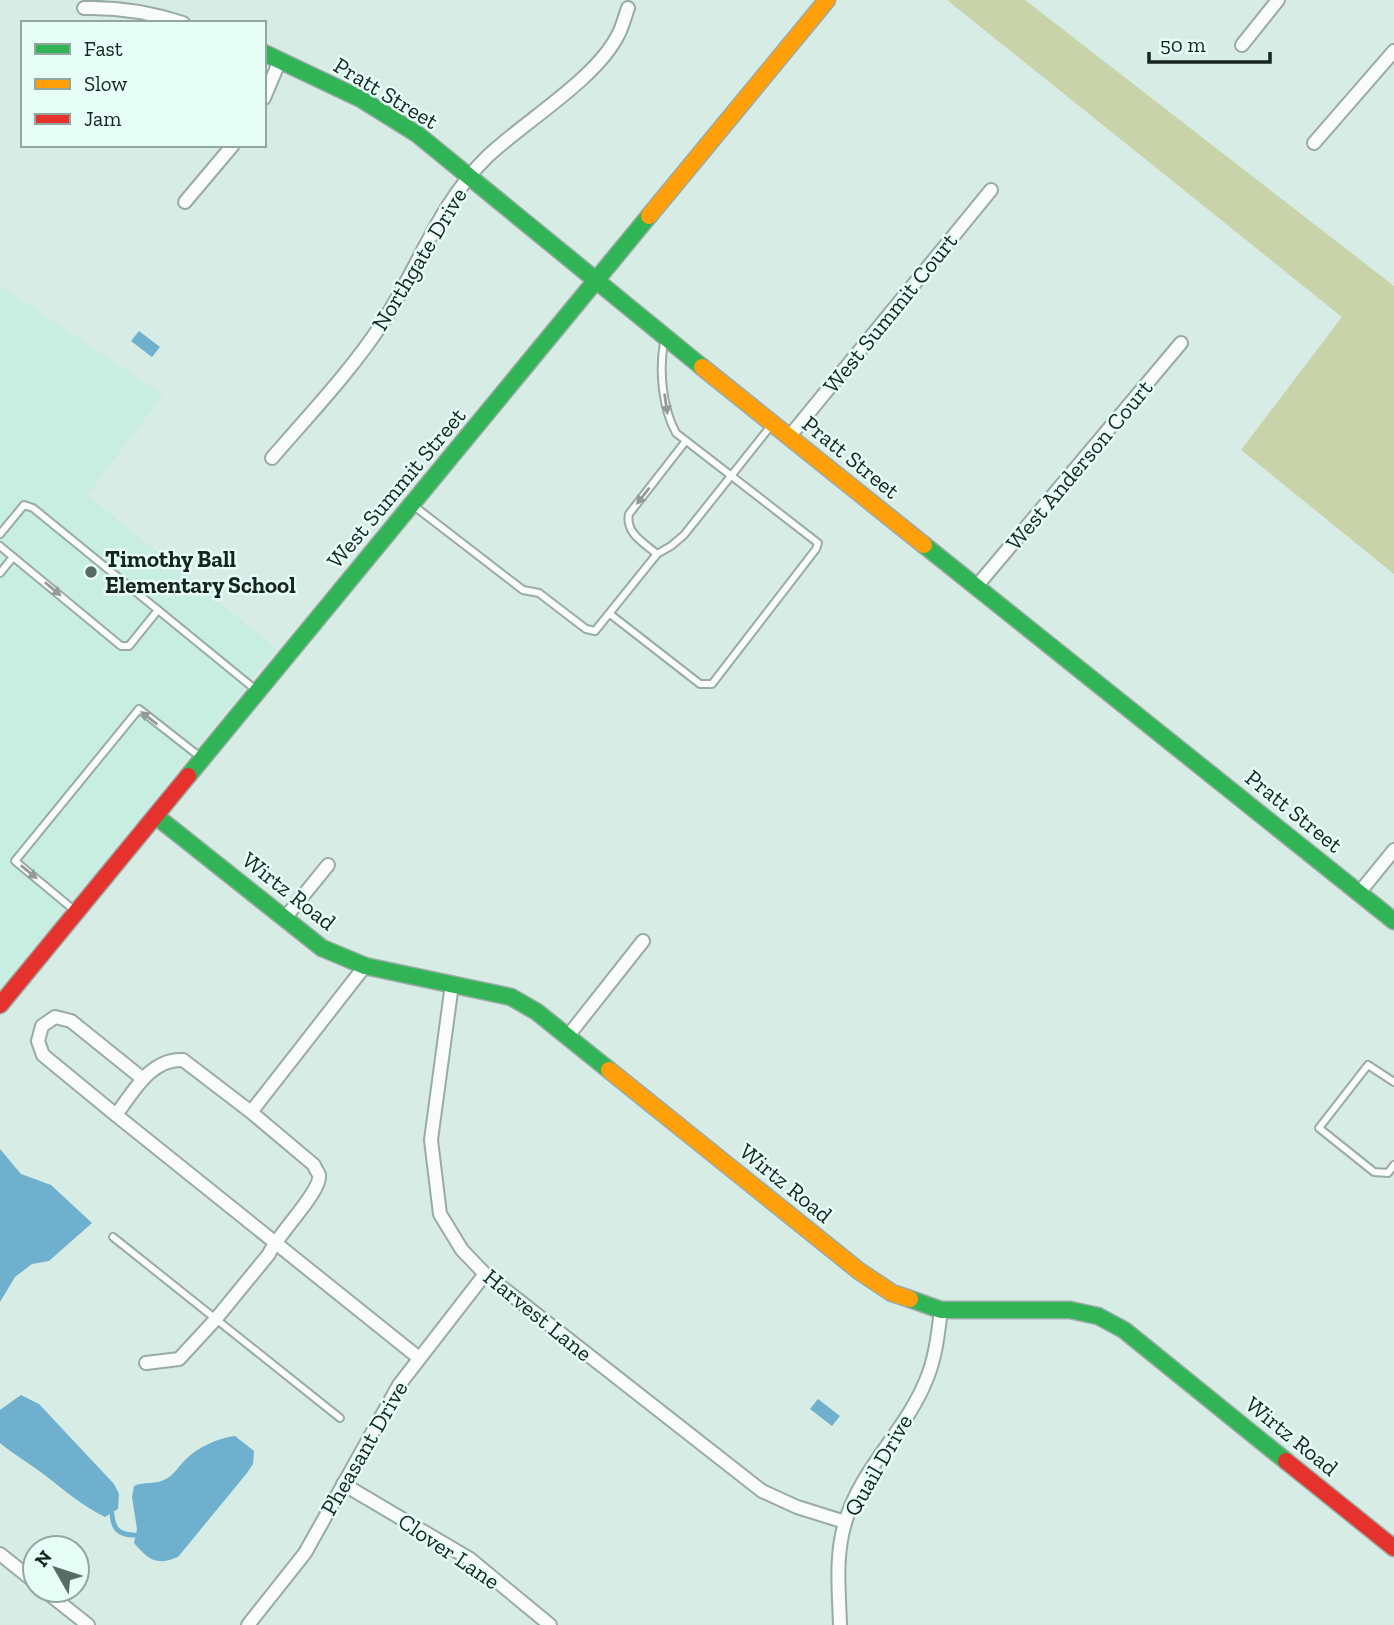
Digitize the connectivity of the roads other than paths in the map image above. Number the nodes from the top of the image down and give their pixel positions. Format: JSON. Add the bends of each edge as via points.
{"nodes":[{"id":1,"x":827,"y":0,"type":"edge"},
{"id":2,"x":1278,"y":0,"type":"edge"},
{"id":3,"x":84,"y":8,"type":"dead end"},
{"id":4,"x":628,"y":8,"type":"dead end"},
{"id":5,"x":178,"y":21,"type":"edge"},
{"id":6,"x":1242,"y":45,"type":"dead end"},
{"id":7,"x":1394,"y":51,"type":"edge"},
{"id":8,"x":266,"y":54,"type":"edge"},
{"id":9,"x":280,"y":60,"type":"junction"},
{"id":10,"x":266,"y":93,"type":"edge"},
{"id":11,"x":1314,"y":143,"type":"dead end"},
{"id":12,"x":231,"y":147,"type":"edge"},
{"id":13,"x":467,"y":178,"type":"junction"},
{"id":14,"x":991,"y":190,"type":"dead end"},
{"id":15,"x":185,"y":202,"type":"dead end"},
{"id":16,"x":595,"y":282,"type":"junction"},
{"id":17,"x":665,"y":337,"type":"junction"},
{"id":18,"x":1181,"y":343,"type":"dead end"},
{"id":19,"x":772,"y":424,"type":"junction"},
{"id":20,"x":789,"y":437,"type":"junction"},
{"id":21,"x":685,"y":442,"type":"junction"},
{"id":22,"x":272,"y":458,"type":"dead end"},
{"id":23,"x":731,"y":477,"type":"junction"},
{"id":24,"x":412,"y":505,"type":"junction"},
{"id":25,"x":0,"y":534,"type":"edge"},
{"id":26,"x":0,"y":546,"type":"edge"},
{"id":27,"x":657,"y":554,"type":"junction"},
{"id":28,"x":13,"y":557,"type":"junction"},
{"id":29,"x":0,"y":573,"type":"edge"},
{"id":30,"x":976,"y":587,"type":"junction"},
{"id":31,"x":158,"y":610,"type":"junction"},
{"id":32,"x":610,"y":614,"type":"junction"},
{"id":33,"x":257,"y":692,"type":"junction"},
{"id":34,"x":203,"y":760,"type":"junction"},
{"id":35,"x":157,"y":817,"type":"junction"},
{"id":36,"x":1394,"y":850,"type":"edge"},
{"id":37,"x":328,"y":865,"type":"dead end"},
{"id":38,"x":1359,"y":893,"type":"junction"},
{"id":39,"x":78,"y":912,"type":"junction"},
{"id":40,"x":285,"y":918,"type":"junction"},
{"id":41,"x":1394,"y":921,"type":"edge"},
{"id":42,"x":643,"y":941,"type":"dead end"},
{"id":43,"x":365,"y":966,"type":"junction"},
{"id":44,"x":452,"y":984,"type":"junction"},
{"id":45,"x":0,"y":1005,"type":"edge"},
{"id":46,"x":568,"y":1036,"type":"junction"},
{"id":47,"x":144,"y":1079,"type":"junction"},
{"id":48,"x":1394,"y":1082,"type":"edge"},
{"id":49,"x":251,"y":1112,"type":"junction"},
{"id":50,"x":116,"y":1115,"type":"junction"},
{"id":51,"x":1394,"y":1165,"type":"edge"},
{"id":52,"x":113,"y":1237,"type":"dead end"},
{"id":53,"x":275,"y":1241,"type":"junction"},
{"id":54,"x":485,"y":1274,"type":"junction"},
{"id":55,"x":940,"y":1310,"type":"junction"},
{"id":56,"x":215,"y":1320,"type":"junction"},
{"id":57,"x":419,"y":1358,"type":"junction"},
{"id":58,"x":146,"y":1363,"type":"dead end"},
{"id":59,"x":340,"y":1418,"type":"dead end"},
{"id":60,"x":343,"y":1484,"type":"junction"},
{"id":61,"x":845,"y":1522,"type":"junction"},
{"id":62,"x":1394,"y":1548,"type":"edge"},
{"id":63,"x":0,"y":1554,"type":"edge"},
{"id":64,"x":21,"y":1571,"type":"edge"},
{"id":65,"x":62,"y":1604,"type":"edge"},
{"id":66,"x":88,"y":1625,"type":"edge"},
{"id":67,"x":248,"y":1625,"type":"edge"},
{"id":68,"x":550,"y":1625,"type":"edge"},
{"id":69,"x":840,"y":1625,"type":"edge"}],
"edges":[{"from":1,"to":16,"type":"street","name":"West Summit Street"},
{"from":2,"to":6,"type":"street"},
{"from":3,"to":5,"type":"street","via":[[156,13]]},
{"from":4,"to":13,"type":"street","name":"Northgate Drive","via":[[619,34],[600,60]]},
{"from":7,"to":11,"type":"street"},
{"from":8,"to":9,"type":"street","name":"Pratt Street"},
{"from":9,"to":10,"type":"street"},
{"from":9,"to":13,"type":"street","name":"Pratt Street","via":[[361,99],[417,134]]},
{"from":12,"to":15,"type":"street"},
{"from":13,"to":16,"type":"street","name":"Pratt Street"},
{"from":13,"to":22,"type":"street","name":"Northgate Drive","via":[[445,208],[382,324]]},
{"from":14,"to":20,"type":"street","name":"West Summit Court"},
{"from":16,"to":17,"type":"street","name":"Pratt Street"},
{"from":16,"to":24,"type":"street","name":"West Summit Street"},
{"from":17,"to":19,"type":"street","name":"Pratt Street"},
{"from":17,"to":21,"type":"lane","one_way":true,"via":[[661,362],[668,419]]},
{"from":18,"to":30,"type":"street","name":"West Anderson Court"},
{"from":19,"to":20,"type":"street","name":"Pratt Street"},
{"from":19,"to":23,"type":"lane"},
{"from":20,"to":30,"type":"street","name":"Pratt Street"},
{"from":21,"to":23,"type":"lane"},
{"from":21,"to":27,"type":"lane","one_way":true,"via":[[629,514],[629,529]]},
{"from":23,"to":27,"type":"lane","via":[[684,535]]},
{"from":23,"to":32,"type":"lane","via":[[818,543],[712,684],[700,684]]},
{"from":24,"to":32,"type":"lane","via":[[523,590],[539,593],[586,629],[595,631]]},
{"from":24,"to":33,"type":"street","name":"West Summit Street"},
{"from":25,"to":31,"type":"lane","via":[[24,505],[33,508]]},
{"from":26,"to":28,"type":"lane"},
{"from":27,"to":32,"type":"lane"},
{"from":28,"to":29,"type":"lane"},
{"from":28,"to":31,"type":"lane","one_way":true,"via":[[121,646],[129,646]]},
{"from":30,"to":38,"type":"street","name":"Pratt Street"},
{"from":31,"to":33,"type":"lane"},
{"from":33,"to":34,"type":"street","name":"West Summit Street"},
{"from":34,"to":35,"type":"street","name":"West Summit Street"},
{"from":34,"to":39,"type":"lane","one_way":true,"via":[[139,709],[15,861]]},
{"from":35,"to":39,"type":"street","name":"West Summit Street"},
{"from":35,"to":40,"type":"street","name":"Wirtz Road"},
{"from":36,"to":38,"type":"street"},
{"from":37,"to":40,"type":"street"},
{"from":38,"to":41,"type":"street","name":"Pratt Street"},
{"from":39,"to":45,"type":"street","name":"West Summit Street"},
{"from":40,"to":43,"type":"street","name":"Wirtz Road","via":[[323,948]]},
{"from":42,"to":46,"type":"street"},
{"from":43,"to":44,"type":"street","name":"Wirtz Road"},
{"from":43,"to":49,"type":"street"},
{"from":44,"to":46,"type":"street","name":"Wirtz Road","via":[[511,997]]},
{"from":44,"to":54,"type":"street","name":"Harvest Lane","via":[[431,1140],[440,1213],[462,1250]]},
{"from":46,"to":55,"type":"street","name":"Wirtz Road","via":[[859,1271],[891,1293]]},
{"from":47,"to":49,"type":"street","via":[[170,1059],[183,1060]]},
{"from":47,"to":50,"type":"street"},
{"from":47,"to":50,"type":"street","via":[[71,1021],[55,1017],[42,1026],[38,1041],[43,1055]]},
{"from":48,"to":51,"type":"lane","via":[[1368,1065],[1320,1128],[1374,1172],[1388,1173]]},
{"from":49,"to":53,"type":"street","via":[[314,1165],[319,1175],[318,1185]]},
{"from":50,"to":53,"type":"street"},
{"from":52,"to":56,"type":"lane"},
{"from":53,"to":56,"type":"street"},
{"from":53,"to":57,"type":"street"},
{"from":54,"to":57,"type":"street","name":"Pheasant Drive"},
{"from":54,"to":61,"type":"street","name":"Harvest Lane","via":[[762,1491]]},
{"from":55,"to":61,"type":"street","name":"Quail Drive","via":[[937,1346],[927,1380],[866,1478]]},
{"from":55,"to":62,"type":"street","name":"Wirtz Road","via":[[1070,1310],[1098,1316],[1124,1330]]},
{"from":56,"to":58,"type":"street","via":[[179,1359]]},
{"from":56,"to":59,"type":"lane"},
{"from":57,"to":60,"type":"street","name":"Pheasant Drive"},
{"from":60,"to":67,"type":"street","name":"Pheasant Drive","via":[[305,1553]]},
{"from":60,"to":68,"type":"street","name":"Clover Lane","via":[[470,1559]]},
{"from":61,"to":69,"type":"street","name":"Quail Drive","via":[[838,1562]]},
{"from":63,"to":64,"type":"street"},
{"from":65,"to":66,"type":"street"}]}
